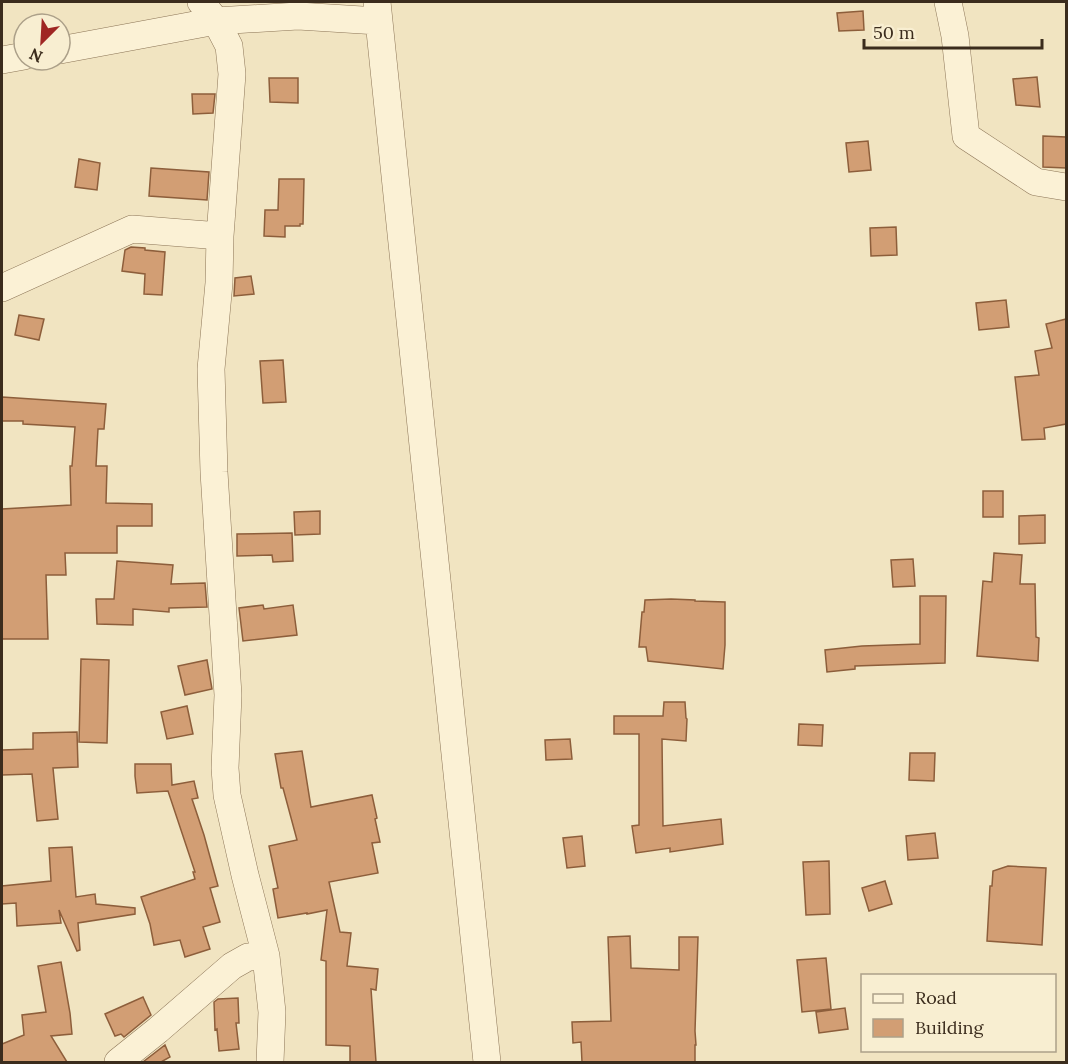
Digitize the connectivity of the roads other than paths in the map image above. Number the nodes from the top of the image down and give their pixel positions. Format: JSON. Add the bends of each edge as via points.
{"nodes":[{"id":1,"x":948,"y":2,"type":"edge"},
{"id":2,"x":209,"y":11,"type":"edge"},
{"id":3,"x":377,"y":11,"type":"edge"},
{"id":4,"x":72,"y":47,"type":"edge"},
{"id":5,"x":1066,"y":187,"type":"edge"},
{"id":6,"x":220,"y":236,"type":"junction"},
{"id":7,"x":2,"y":288,"type":"edge"},
{"id":8,"x":266,"y":956,"type":"junction"},
{"id":9,"x":118,"y":1062,"type":"edge"},
{"id":10,"x":270,"y":1062,"type":"edge"},
{"id":11,"x":487,"y":1062,"type":"edge"}],
"edges":[{"from":1,"to":5,"type":"street","via":[[966,136],[1036,182]]},
{"from":2,"to":3,"type":"street","via":[[298,16]]},
{"from":2,"to":4,"type":"street"},
{"from":2,"to":6,"type":"street","via":[[229,46],[231,74]]},
{"from":3,"to":11,"type":"street"},
{"from":6,"to":7,"type":"street","via":[[132,229]]},
{"from":6,"to":8,"type":"street","via":[[211,369],[228,695],[225,768],[227,795]]},
{"from":8,"to":9,"type":"street","via":[[248,957],[232,966]]},
{"from":8,"to":10,"type":"street","via":[[272,1012]]}]}
